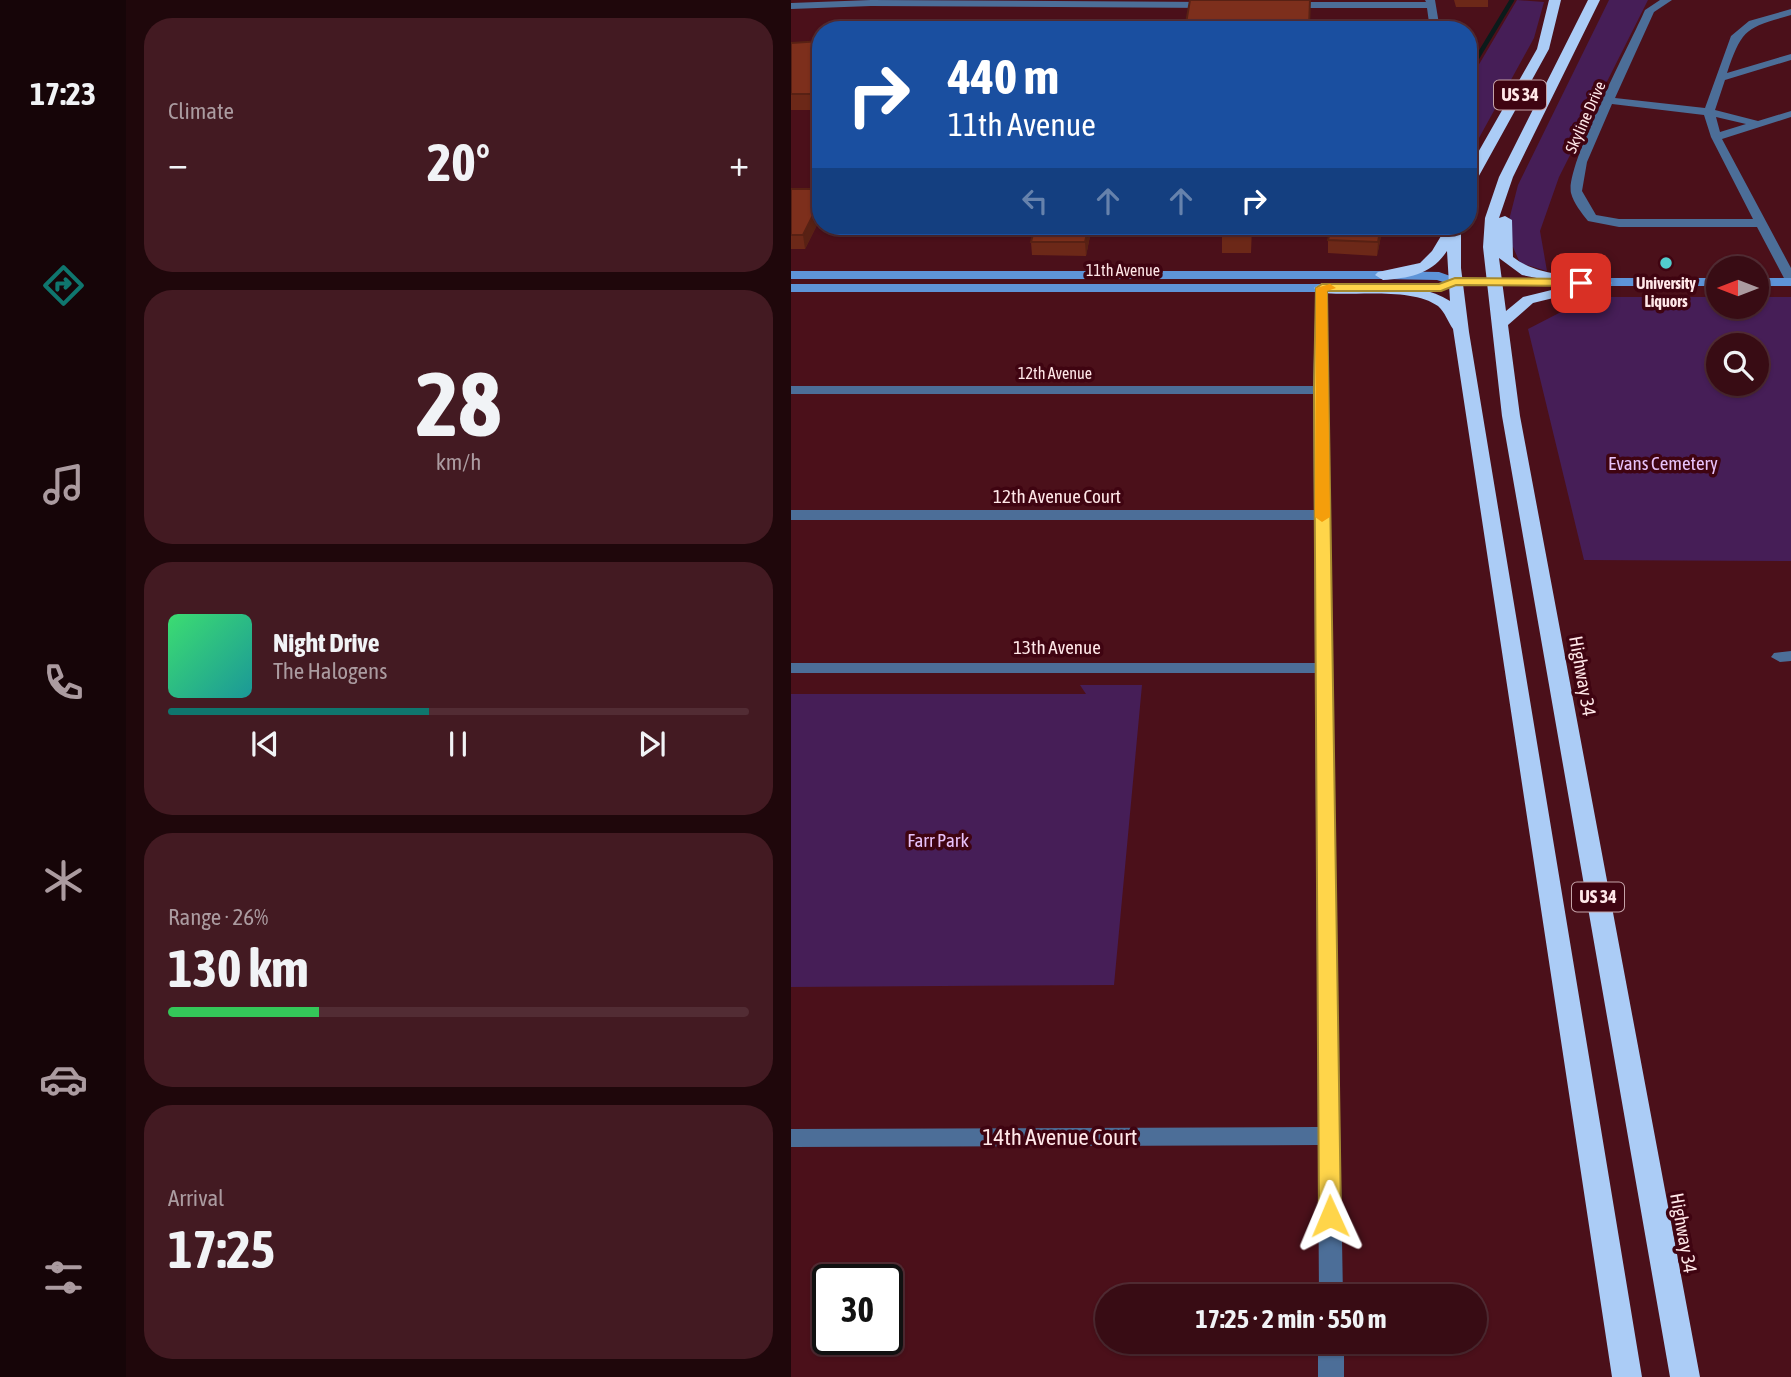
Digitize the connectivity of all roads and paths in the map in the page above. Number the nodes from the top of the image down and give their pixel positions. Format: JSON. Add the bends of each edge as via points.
{"nodes":[{"id":1,"x":1555,"y":0,"type":"edge"},
{"id":2,"x":1580,"y":0,"type":"edge"},
{"id":3,"x":1594,"y":0,"type":"edge"},
{"id":4,"x":1667,"y":0,"type":"edge"},
{"id":5,"x":1116,"y":2,"type":"edge"},
{"id":6,"x":1431,"y":3,"type":"edge"},
{"id":7,"x":1229,"y":5,"type":"edge"},
{"id":8,"x":1279,"y":5,"type":"edge"},
{"id":9,"x":791,"y":6,"type":"edge"},
{"id":10,"x":1791,"y":12,"type":"edge"},
{"id":11,"x":1434,"y":21,"type":"edge"},
{"id":12,"x":1577,"y":29,"type":"junction"},
{"id":13,"x":1791,"y":57,"type":"edge"},
{"id":14,"x":1723,"y":79,"type":"junction"},
{"id":15,"x":1610,"y":101,"type":"junction"},
{"id":16,"x":1709,"y":112,"type":"junction"},
{"id":17,"x":1791,"y":114,"type":"edge"},
{"id":18,"x":1758,"y":124,"type":"junction"},
{"id":19,"x":1716,"y":137,"type":"junction"},
{"id":20,"x":1477,"y":167,"type":"edge"},
{"id":21,"x":1500,"y":194,"type":"junction"},
{"id":22,"x":1759,"y":223,"type":"junction"},
{"id":23,"x":1449,"y":235,"type":"edge"},
{"id":24,"x":1453,"y":235,"type":"edge"},
{"id":25,"x":791,"y":275,"type":"edge"},
{"id":26,"x":1383,"y":275,"type":"junction"},
{"id":27,"x":1791,"y":281,"type":"edge"},
{"id":28,"x":1455,"y":282,"type":"junction"},
{"id":29,"x":1493,"y":282,"type":"junction"},
{"id":30,"x":1706,"y":282,"type":"edge"},
{"id":31,"x":1769,"y":282,"type":"edge"},
{"id":32,"x":1604,"y":283,"type":"junction"},
{"id":33,"x":791,"y":288,"type":"edge"},
{"id":34,"x":1322,"y":288,"type":"junction"},
{"id":35,"x":1499,"y":324,"type":"junction"},
{"id":36,"x":1461,"y":332,"type":"junction"},
{"id":37,"x":791,"y":390,"type":"edge"},
{"id":38,"x":1320,"y":390,"type":"junction"},
{"id":39,"x":791,"y":515,"type":"edge"},
{"id":40,"x":1322,"y":515,"type":"junction"},
{"id":41,"x":791,"y":668,"type":"edge"},
{"id":42,"x":1324,"y":668,"type":"junction"},
{"id":43,"x":1329,"y":1136,"type":"junction"},
{"id":44,"x":791,"y":1138,"type":"edge"},
{"id":45,"x":1331,"y":1284,"type":"edge"},
{"id":46,"x":1331,"y":1354,"type":"edge"},
{"id":47,"x":1331,"y":1377,"type":"edge"},
{"id":48,"x":1627,"y":1377,"type":"edge"},
{"id":49,"x":1685,"y":1377,"type":"edge"}],
"edges":[{"from":1,"to":20,"type":"highway","number":"US 34","via":[[1543,49]]},
{"from":2,"to":12,"type":"highway"},
{"from":3,"to":12,"type":"highway","name":"Highway 34","number":"US 34"},
{"from":4,"to":15,"type":"street","name":"Skyline Drive","via":[[1650,10]]},
{"from":5,"to":7,"type":"street"},
{"from":5,"to":9,"type":"street"},
{"from":6,"to":8,"type":"street"},
{"from":6,"to":11,"type":"street"},
{"from":10,"to":14,"type":"street","via":[[1741,30],[1734,38]]},
{"from":12,"to":21,"type":"highway","name":"Highway 34","number":"US 34"},
{"from":13,"to":14,"type":"street"},
{"from":14,"to":16,"type":"street"},
{"from":15,"to":16,"type":"street"},
{"from":15,"to":22,"type":"street","name":"Skyline Drive","via":[[1581,162],[1576,191],[1592,218],[1619,223]]},
{"from":16,"to":18,"type":"street"},
{"from":16,"to":19,"type":"street"},
{"from":17,"to":18,"type":"street"},
{"from":18,"to":19,"type":"street"},
{"from":19,"to":22,"type":"street"},
{"from":21,"to":29,"type":"highway","name":"Highway 34","number":"US 34","via":[[1492,218]]},
{"from":21,"to":32,"type":"highway","via":[[1506,258],[1513,265],[1535,274]]},
{"from":22,"to":27,"type":"street"},
{"from":23,"to":26,"type":"highway","via":[[1429,266]]},
{"from":24,"to":28,"type":"highway","number":"US 34"},
{"from":25,"to":26,"type":"main road","name":"11th Avenue"},
{"from":26,"to":28,"type":"main road","name":"11th Avenue","via":[[1439,276]]},
{"from":27,"to":31,"type":"main road"},
{"from":28,"to":29,"type":"main road","name":"11th Avenue"},
{"from":28,"to":34,"type":"main road","name":"11th Avenue","via":[[1441,288]]},
{"from":28,"to":36,"type":"highway","number":"US 34"},
{"from":29,"to":32,"type":"main road","name":"11th Avenue"},
{"from":29,"to":35,"type":"highway","name":"Highway 34","number":"US 34"},
{"from":30,"to":32,"type":"main road","name":"11th Avenue"},
{"from":32,"to":35,"type":"highway","via":[[1528,300]]},
{"from":33,"to":34,"type":"main road","name":"11th Avenue"},
{"from":34,"to":36,"type":"highway","via":[[1433,297],[1448,308]]},
{"from":34,"to":38,"type":"street"},
{"from":35,"to":49,"type":"highway","name":"Highway 34","number":"US 34","via":[[1511,416]]},
{"from":36,"to":48,"type":"highway","number":"US 34"},
{"from":37,"to":38,"type":"street","name":"12th Avenue"},
{"from":38,"to":40,"type":"street"},
{"from":39,"to":40,"type":"street","name":"12th Avenue Court"},
{"from":40,"to":42,"type":"street"},
{"from":41,"to":42,"type":"street","name":"13th Avenue"},
{"from":42,"to":43,"type":"street"},
{"from":43,"to":44,"type":"street","name":"14th Avenue Court"},
{"from":43,"to":45,"type":"street"},
{"from":46,"to":47,"type":"street"}]}
